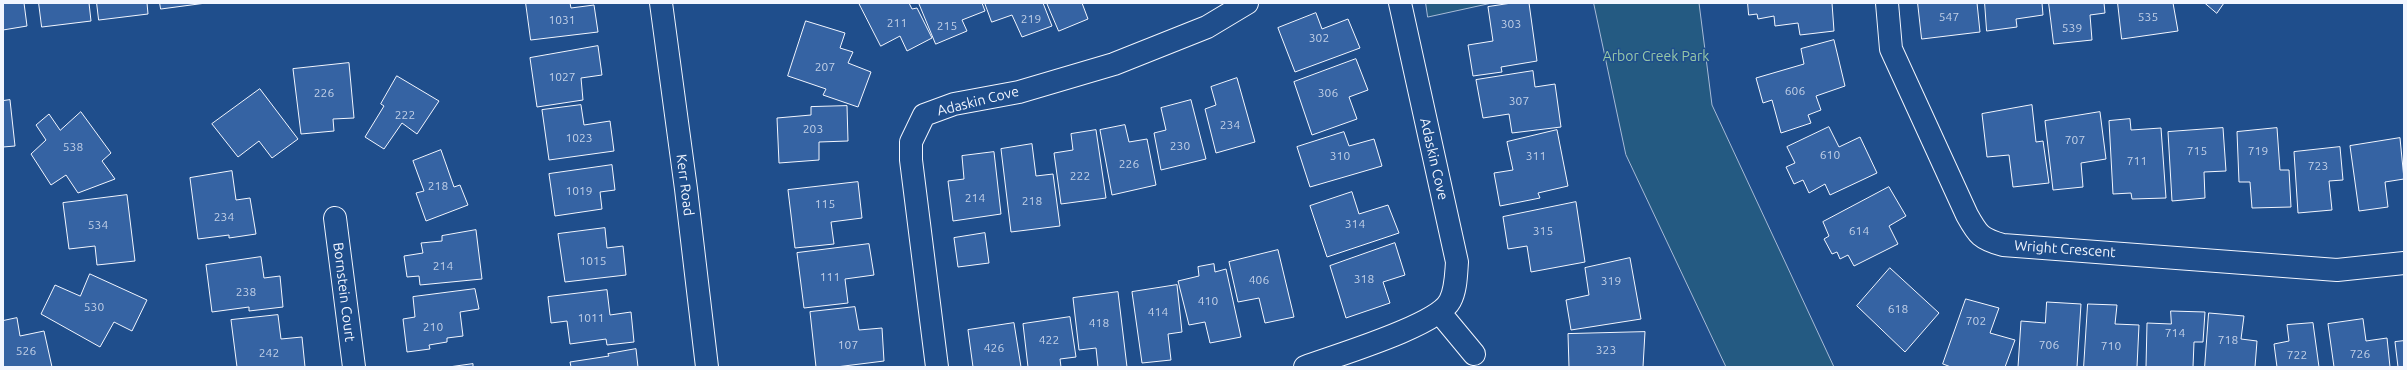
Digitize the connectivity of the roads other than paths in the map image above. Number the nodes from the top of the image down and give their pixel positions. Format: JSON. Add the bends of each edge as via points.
{"nodes":[{"id":1,"x":661,"y":3,"type":"edge"},
{"id":2,"x":1247,"y":3,"type":"edge"},
{"id":3,"x":1400,"y":3,"type":"edge"},
{"id":4,"x":1887,"y":3,"type":"edge"},
{"id":5,"x":335,"y":218,"type":"dead end"},
{"id":6,"x":2404,"y":262,"type":"edge"},
{"id":7,"x":1440,"y":313,"type":"junction"},
{"id":8,"x":1474,"y":354,"type":"dead end"},
{"id":9,"x":354,"y":367,"type":"edge"},
{"id":10,"x":706,"y":367,"type":"edge"},
{"id":11,"x":937,"y":367,"type":"edge"},
{"id":12,"x":1305,"y":367,"type":"edge"}],
"edges":[{"from":1,"to":10,"type":"street","name":"Kerr Road"},
{"from":2,"to":11,"type":"street","name":"Adaskin Cove","via":[[1207,27],[1114,64],[1019,92],[954,104],[924,115],[911,142],[911,160]]},
{"from":3,"to":7,"type":"street","name":"Adaskin Cove","via":[[1457,262],[1450,302]]},
{"from":4,"to":6,"type":"street","name":"Wright Crescent","via":[[1891,49],[1967,215],[1978,234],[1988,241],[2337,270]]},
{"from":5,"to":9,"type":"street","name":"Bornstein Court"},
{"from":7,"to":8,"type":"street"},
{"from":7,"to":12,"type":"street","name":"Adaskin Cove","via":[[1420,324]]}]}
